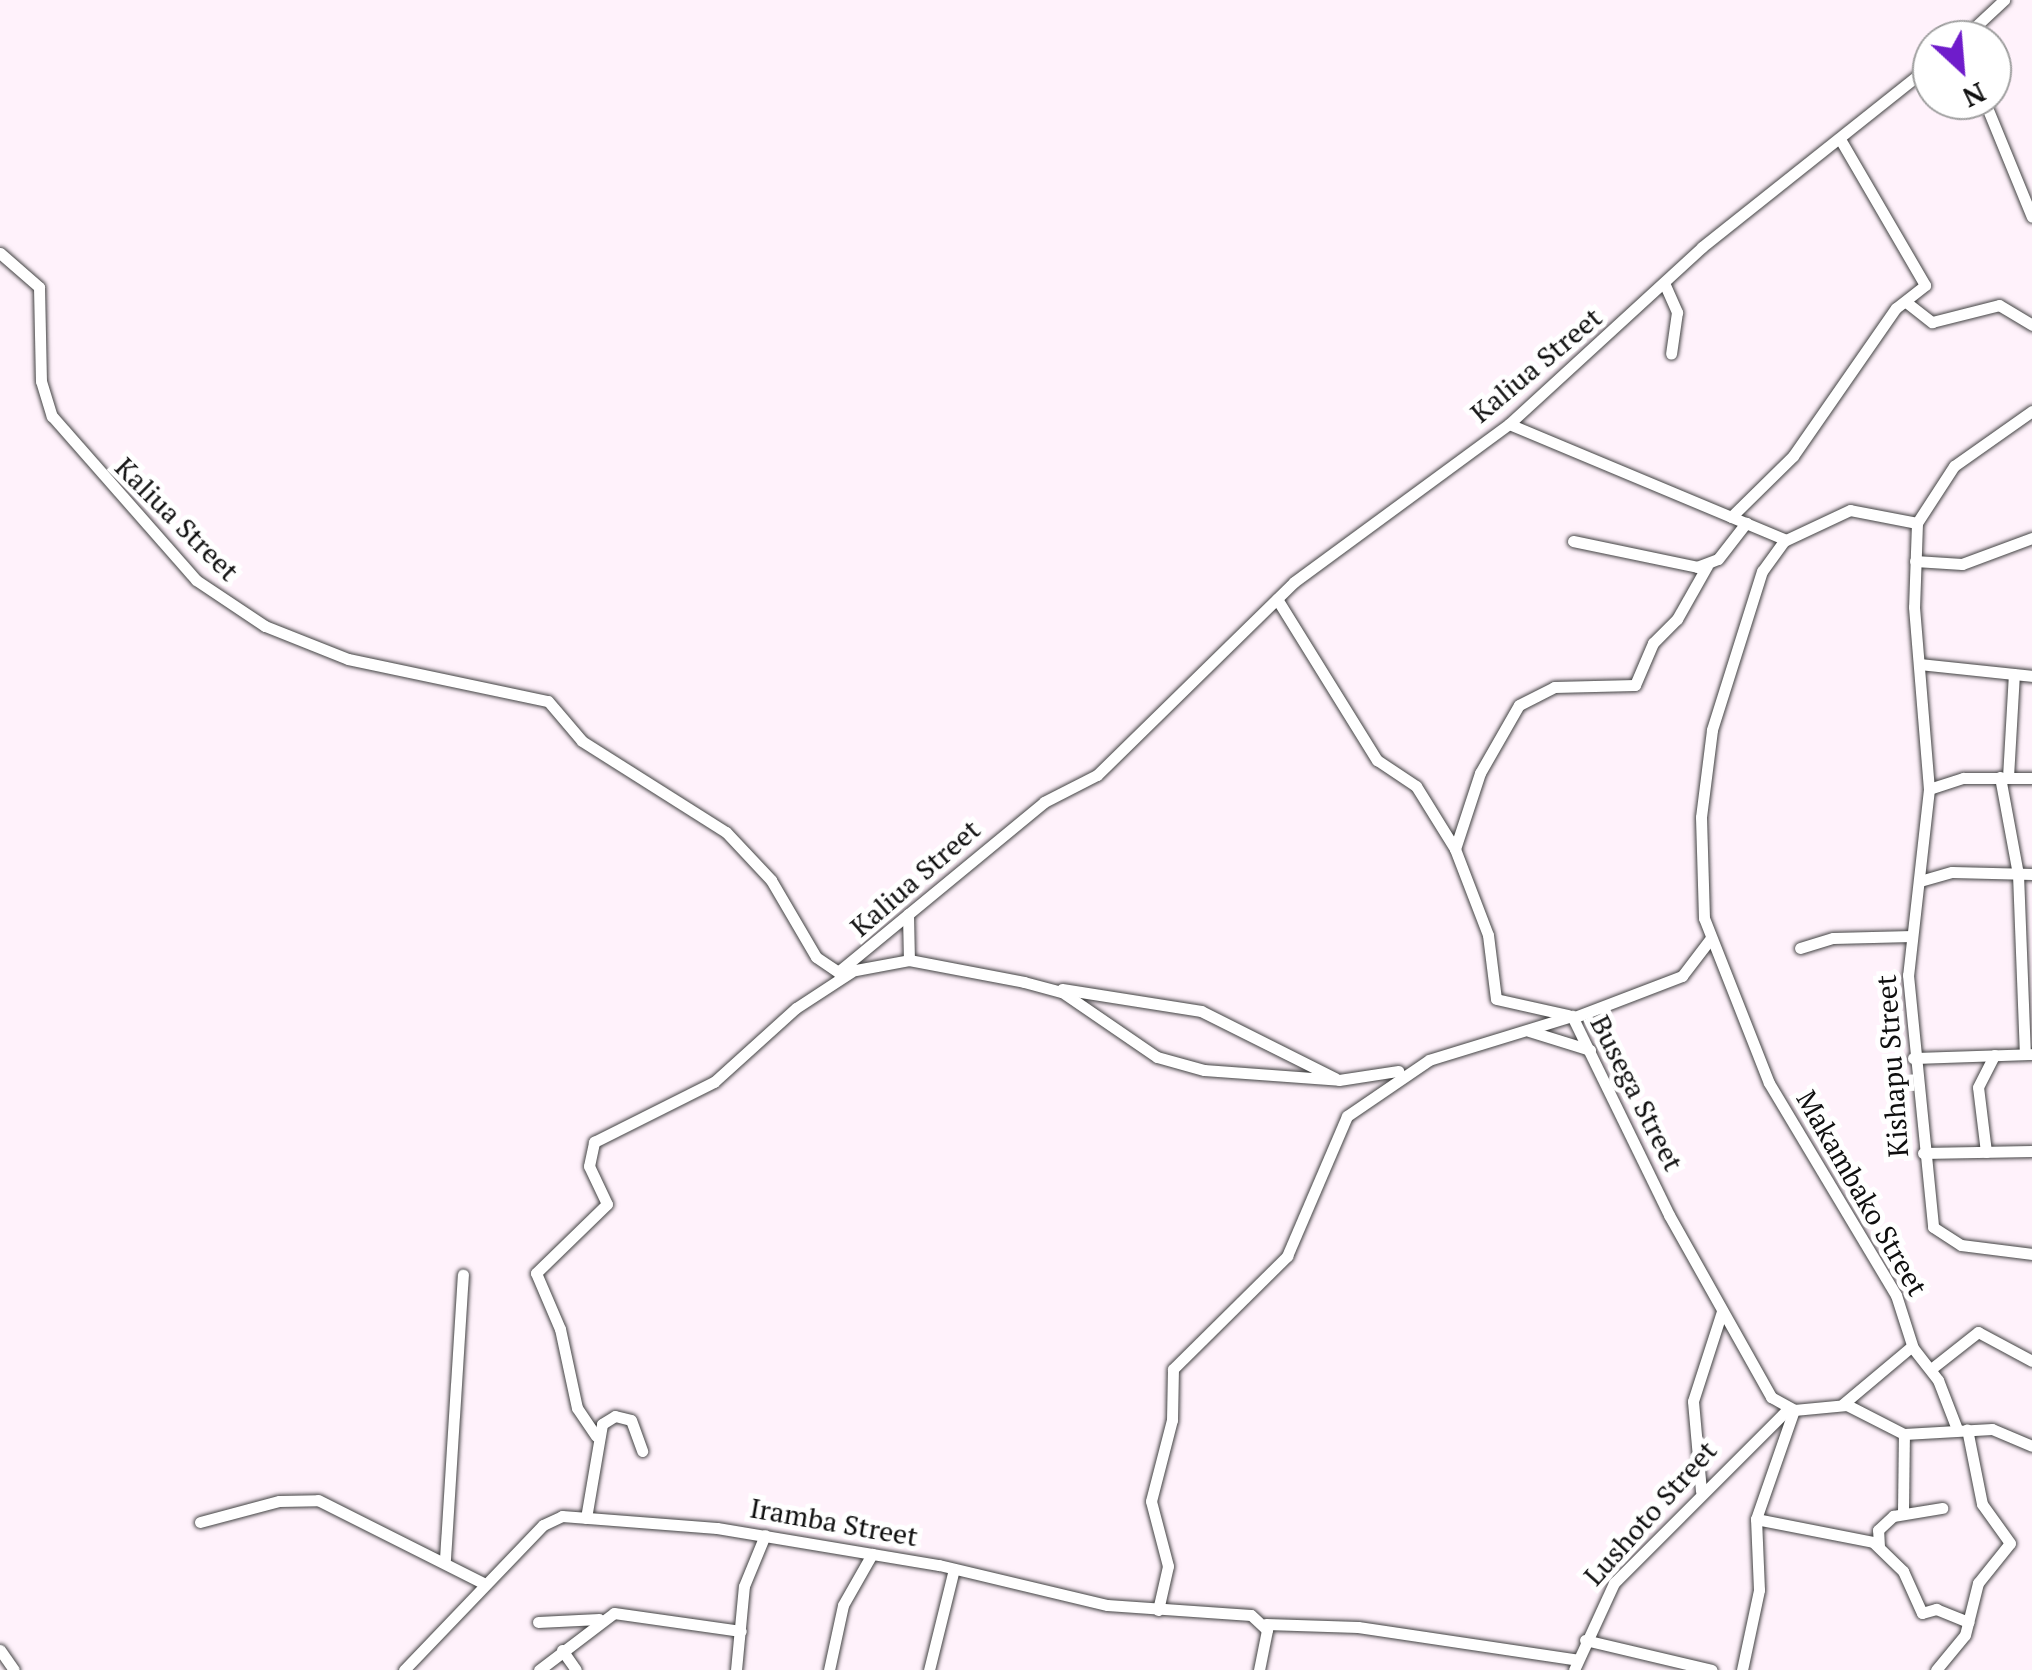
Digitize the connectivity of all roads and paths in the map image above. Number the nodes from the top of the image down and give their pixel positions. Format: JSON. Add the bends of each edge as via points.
{"nodes":[{"id":1,"x":2004,"y":0,"type":"edge"},
{"id":2,"x":1982,"y":20,"type":"edge"},
{"id":3,"x":1912,"y":80,"type":"edge"},
{"id":4,"x":1992,"y":120,"type":"edge"},
{"id":5,"x":1840,"y":139,"type":"junction"},
{"id":6,"x":2032,"y":217,"type":"edge"},
{"id":7,"x":0,"y":252,"type":"edge"},
{"id":8,"x":1665,"y":286,"type":"junction"},
{"id":9,"x":1906,"y":302,"type":"junction"},
{"id":10,"x":2032,"y":325,"type":"edge"},
{"id":11,"x":1671,"y":354,"type":"dead end"},
{"id":12,"x":2032,"y":411,"type":"edge"},
{"id":13,"x":1509,"y":424,"type":"junction"},
{"id":14,"x":1731,"y":518,"type":"junction"},
{"id":15,"x":1750,"y":521,"type":"junction"},
{"id":16,"x":1918,"y":523,"type":"junction"},
{"id":17,"x":2032,"y":538,"type":"edge"},
{"id":18,"x":1786,"y":540,"type":"junction"},
{"id":19,"x":1573,"y":541,"type":"dead end"},
{"id":20,"x":1915,"y":561,"type":"junction"},
{"id":21,"x":1707,"y":566,"type":"junction"},
{"id":22,"x":1277,"y":598,"type":"junction"},
{"id":23,"x":1921,"y":670,"type":"junction"},
{"id":24,"x":2014,"y":674,"type":"junction"},
{"id":25,"x":2032,"y":676,"type":"edge"},
{"id":26,"x":2004,"y":777,"type":"junction"},
{"id":27,"x":2032,"y":778,"type":"edge"},
{"id":28,"x":1929,"y":789,"type":"junction"},
{"id":29,"x":1456,"y":849,"type":"junction"},
{"id":30,"x":2025,"y":874,"type":"edge"},
{"id":31,"x":1920,"y":880,"type":"junction"},
{"id":32,"x":908,"y":914,"type":"junction"},
{"id":33,"x":1912,"y":936,"type":"junction"},
{"id":34,"x":1711,"y":938,"type":"junction"},
{"id":35,"x":1800,"y":948,"type":"dead end"},
{"id":36,"x":908,"y":960,"type":"junction"},
{"id":37,"x":2025,"y":967,"type":"edge"},
{"id":38,"x":845,"y":972,"type":"junction"},
{"id":39,"x":1024,"y":982,"type":"junction"},
{"id":40,"x":1574,"y":1016,"type":"junction"},
{"id":41,"x":1529,"y":1032,"type":"junction"},
{"id":42,"x":1590,"y":1050,"type":"junction"},
{"id":43,"x":2029,"y":1054,"type":"edge"},
{"id":44,"x":1994,"y":1055,"type":"junction"},
{"id":45,"x":1913,"y":1058,"type":"junction"},
{"id":46,"x":1412,"y":1068,"type":"junction"},
{"id":47,"x":1338,"y":1080,"type":"junction"},
{"id":48,"x":2032,"y":1151,"type":"edge"},
{"id":49,"x":1923,"y":1152,"type":"junction"},
{"id":50,"x":1986,"y":1152,"type":"junction"},
{"id":51,"x":2032,"y":1254,"type":"edge"},
{"id":52,"x":463,"y":1274,"type":"dead end"},
{"id":53,"x":1722,"y":1311,"type":"junction"},
{"id":54,"x":1912,"y":1346,"type":"junction"},
{"id":55,"x":2032,"y":1362,"type":"edge"},
{"id":56,"x":1931,"y":1369,"type":"junction"},
{"id":57,"x":1843,"y":1404,"type":"junction"},
{"id":58,"x":1792,"y":1409,"type":"junction"},
{"id":59,"x":1962,"y":1429,"type":"junction"},
{"id":60,"x":1904,"y":1434,"type":"junction"},
{"id":61,"x":596,"y":1436,"type":"junction"},
{"id":62,"x":2032,"y":1446,"type":"edge"},
{"id":63,"x":642,"y":1451,"type":"dead end"},
{"id":64,"x":1701,"y":1492,"type":"junction"},
{"id":65,"x":1942,"y":1508,"type":"dead end"},
{"id":66,"x":1902,"y":1511,"type":"junction"},
{"id":67,"x":586,"y":1518,"type":"junction"},
{"id":68,"x":1756,"y":1519,"type":"junction"},
{"id":69,"x":200,"y":1522,"type":"dead end"},
{"id":70,"x":766,"y":1536,"type":"junction"},
{"id":71,"x":1879,"y":1547,"type":"junction"},
{"id":72,"x":872,"y":1554,"type":"junction"},
{"id":73,"x":444,"y":1560,"type":"junction"},
{"id":74,"x":954,"y":1569,"type":"junction"},
{"id":75,"x":485,"y":1584,"type":"junction"},
{"id":76,"x":1158,"y":1610,"type":"junction"},
{"id":77,"x":603,"y":1618,"type":"junction"},
{"id":78,"x":538,"y":1622,"type":"dead end"},
{"id":79,"x":1968,"y":1622,"type":"junction"},
{"id":80,"x":1266,"y":1624,"type":"junction"},
{"id":81,"x":741,"y":1631,"type":"junction"},
{"id":82,"x":1584,"y":1640,"type":"junction"},
{"id":83,"x":0,"y":1650,"type":"edge"},
{"id":84,"x":562,"y":1650,"type":"junction"},
{"id":85,"x":1576,"y":1665,"type":"edge"},
{"id":86,"x":14,"y":1670,"type":"edge"},
{"id":87,"x":404,"y":1670,"type":"edge"},
{"id":88,"x":539,"y":1670,"type":"edge"},
{"id":89,"x":576,"y":1670,"type":"edge"},
{"id":90,"x":736,"y":1670,"type":"edge"},
{"id":91,"x":829,"y":1670,"type":"edge"},
{"id":92,"x":929,"y":1670,"type":"edge"},
{"id":93,"x":1259,"y":1670,"type":"edge"},
{"id":94,"x":1712,"y":1670,"type":"edge"},
{"id":95,"x":1742,"y":1670,"type":"edge"},
{"id":96,"x":1936,"y":1670,"type":"edge"}],
"edges":[{"from":1,"to":2,"type":"street"},
{"from":3,"to":5,"type":"street","name":"Kaliua Street"},
{"from":4,"to":6,"type":"street"},
{"from":5,"to":8,"type":"street","name":"Kaliua Street"},
{"from":5,"to":9,"type":"street","via":[[1925,276],[1924,288]]},
{"from":7,"to":38,"type":"street","name":"Kaliua Street","via":[[40,287],[41,381],[52,416],[196,580],[265,626],[348,659],[548,701],[582,741],[726,832],[771,880],[816,957]]},
{"from":8,"to":11,"type":"street","via":[[1677,312]]},
{"from":8,"to":13,"type":"street","name":"Kaliua Street"},
{"from":9,"to":10,"type":"street","via":[[1932,322],[1998,305]]},
{"from":9,"to":14,"type":"street","via":[[1800,448]]},
{"from":12,"to":16,"type":"street","via":[[1954,466]]},
{"from":13,"to":14,"type":"street"},
{"from":13,"to":22,"type":"street","name":"Kaliua Street"},
{"from":14,"to":15,"type":"street"},
{"from":15,"to":18,"type":"street"},
{"from":15,"to":21,"type":"street"},
{"from":16,"to":18,"type":"street","via":[[1850,510]]},
{"from":16,"to":20,"type":"street","name":"Kishapu Street"},
{"from":17,"to":20,"type":"street","via":[[1962,564]]},
{"from":18,"to":34,"type":"street","name":"Makambako Street","via":[[1762,571],[1740,627],[1712,730],[1701,837]]},
{"from":19,"to":21,"type":"street"},
{"from":20,"to":23,"type":"street","name":"Kishapu Street"},
{"from":21,"to":29,"type":"street","via":[[1650,649],[1636,685],[1554,688],[1519,705],[1480,773]]},
{"from":22,"to":29,"type":"street","via":[[1377,760],[1416,786]]},
{"from":22,"to":32,"type":"street","name":"Kaliua Street","via":[[1097,776],[1044,802]]},
{"from":23,"to":24,"type":"street"},
{"from":23,"to":28,"type":"street","name":"Kishapu Street"},
{"from":24,"to":25,"type":"street"},
{"from":24,"to":26,"type":"street"},
{"from":26,"to":27,"type":"street"},
{"from":26,"to":28,"type":"street"},
{"from":26,"to":30,"type":"street"},
{"from":28,"to":31,"type":"street","name":"Kishapu Street"},
{"from":29,"to":40,"type":"street","via":[[1488,935],[1496,999]]},
{"from":30,"to":31,"type":"street","via":[[1952,872]]},
{"from":30,"to":37,"type":"street"},
{"from":31,"to":33,"type":"street","name":"Kishapu Street"},
{"from":32,"to":36,"type":"street"},
{"from":32,"to":38,"type":"street","name":"Kaliua Street"},
{"from":33,"to":35,"type":"street","via":[[1832,938]]},
{"from":33,"to":45,"type":"street","name":"Kishapu Street"},
{"from":34,"to":40,"type":"street","via":[[1682,976]]},
{"from":34,"to":54,"type":"street","name":"Makambako Street","via":[[1769,1082],[1896,1295]]},
{"from":36,"to":38,"type":"street"},
{"from":36,"to":39,"type":"street"},
{"from":37,"to":43,"type":"street"},
{"from":38,"to":61,"type":"street","via":[[714,1082],[594,1142],[589,1166],[608,1204],[536,1277],[560,1329],[574,1398]]},
{"from":39,"to":47,"type":"street","via":[[1201,1011]]},
{"from":39,"to":47,"type":"street","via":[[1062,992],[1144,1050],[1186,1066]]},
{"from":40,"to":41,"type":"street","name":"Busega Street"},
{"from":40,"to":42,"type":"street","name":"Busega Street"},
{"from":41,"to":42,"type":"street"},
{"from":41,"to":46,"type":"street","name":"Busega Street"},
{"from":42,"to":53,"type":"street","name":"Busega Street"},
{"from":43,"to":44,"type":"street"},
{"from":44,"to":45,"type":"street"},
{"from":44,"to":50,"type":"street","via":[[1978,1087]]},
{"from":45,"to":49,"type":"street","name":"Kishapu Street"},
{"from":46,"to":47,"type":"street"},
{"from":46,"to":76,"type":"street","name":"Busega Street","via":[[1346,1116],[1290,1250],[1172,1374],[1172,1420],[1151,1501],[1168,1566]]},
{"from":48,"to":50,"type":"street"},
{"from":49,"to":50,"type":"street"},
{"from":49,"to":51,"type":"street","name":"Kishapu Street","via":[[1936,1232],[1961,1244]]},
{"from":52,"to":73,"type":"street"},
{"from":53,"to":58,"type":"street","name":"Busega Street","via":[[1769,1394]]},
{"from":53,"to":64,"type":"street","via":[[1693,1401]]},
{"from":54,"to":56,"type":"street","name":"Makambako Street"},
{"from":54,"to":57,"type":"street"},
{"from":55,"to":56,"type":"street","via":[[1978,1332]]},
{"from":56,"to":59,"type":"street","name":"Makambako Street"},
{"from":57,"to":58,"type":"street"},
{"from":57,"to":60,"type":"street"},
{"from":58,"to":64,"type":"street","name":"Lushoto Street"},
{"from":58,"to":68,"type":"street"},
{"from":59,"to":60,"type":"street"},
{"from":59,"to":62,"type":"street","via":[[2000,1431]]},
{"from":59,"to":79,"type":"street","name":"Makambako Street","via":[[1982,1504],[2010,1538],[1978,1582]]},
{"from":60,"to":66,"type":"street"},
{"from":61,"to":63,"type":"street","via":[[608,1418],[632,1420]]},
{"from":61,"to":67,"type":"street"},
{"from":64,"to":82,"type":"street","name":"Lushoto Street","via":[[1614,1583]]},
{"from":65,"to":66,"type":"street"},
{"from":66,"to":71,"type":"street","via":[[1881,1526]]},
{"from":67,"to":70,"type":"street","name":"Iramba Street"},
{"from":67,"to":75,"type":"street","name":"Iramba Street","via":[[550,1520]]},
{"from":68,"to":71,"type":"street"},
{"from":68,"to":95,"type":"street","via":[[1759,1590]]},
{"from":69,"to":73,"type":"street","via":[[278,1501],[318,1500]]},
{"from":70,"to":72,"type":"street","name":"Iramba Street"},
{"from":70,"to":81,"type":"street","via":[[744,1586]]},
{"from":71,"to":79,"type":"street","via":[[1903,1571],[1922,1613],[1936,1609]]},
{"from":72,"to":74,"type":"street","name":"Iramba Street"},
{"from":72,"to":91,"type":"street","via":[[844,1605]]},
{"from":73,"to":75,"type":"street"},
{"from":74,"to":76,"type":"street","name":"Iramba Street"},
{"from":74,"to":92,"type":"street"},
{"from":75,"to":87,"type":"street","name":"Iramba Street"},
{"from":76,"to":80,"type":"street","name":"Iramba Street","via":[[1251,1616]]},
{"from":77,"to":78,"type":"street"},
{"from":77,"to":81,"type":"street","via":[[614,1612]]},
{"from":77,"to":84,"type":"street"},
{"from":79,"to":96,"type":"street"},
{"from":80,"to":85,"type":"street","name":"Iramba Street","via":[[1358,1627]]},
{"from":80,"to":93,"type":"street"},
{"from":81,"to":90,"type":"street"},
{"from":82,"to":85,"type":"street","name":"Lushoto Street"},
{"from":82,"to":94,"type":"street"},
{"from":83,"to":86,"type":"street"},
{"from":84,"to":88,"type":"street"},
{"from":84,"to":89,"type":"street"}]}
